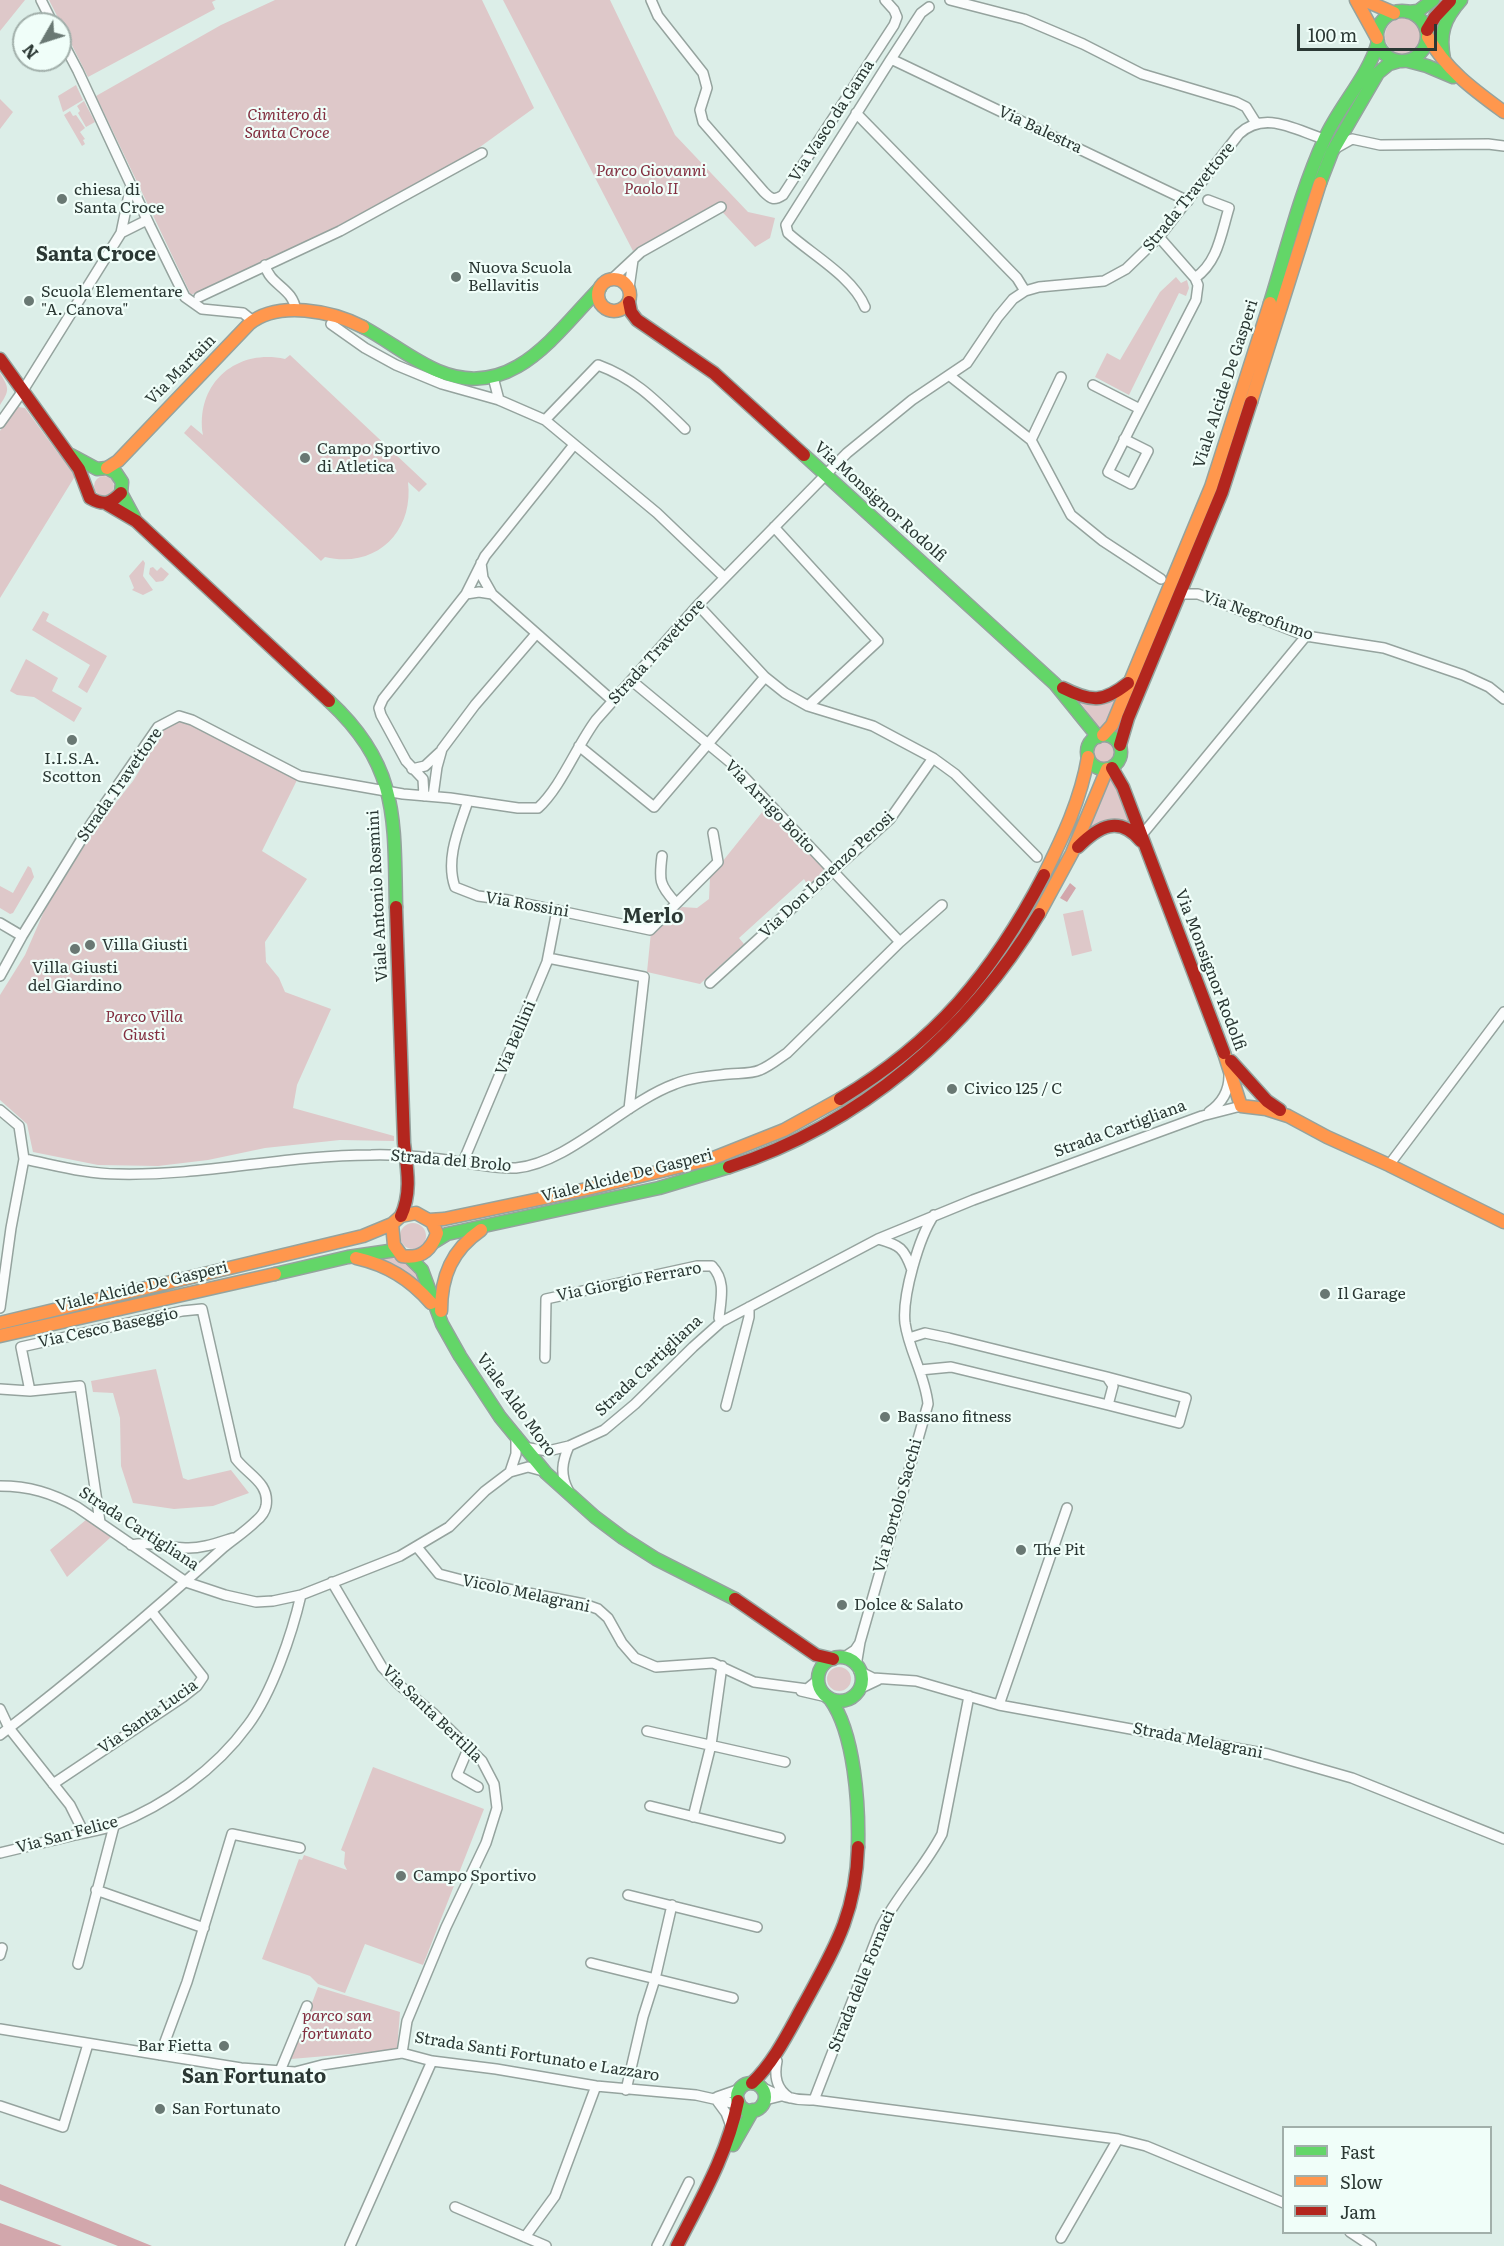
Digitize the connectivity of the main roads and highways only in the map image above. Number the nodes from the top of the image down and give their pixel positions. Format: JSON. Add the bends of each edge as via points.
{"nodes":[{"id":1,"x":1356,"y":0,"type":"edge"},
{"id":2,"x":1364,"y":0,"type":"edge"},
{"id":3,"x":1433,"y":0,"type":"edge"},
{"id":4,"x":1451,"y":0,"type":"edge"},
{"id":5,"x":1461,"y":0,"type":"edge"},
{"id":6,"x":1407,"y":12,"type":"junction"},
{"id":7,"x":1394,"y":13,"type":"junction"},
{"id":8,"x":1427,"y":34,"type":"junction"},
{"id":9,"x":1378,"y":40,"type":"junction"},
{"id":10,"x":1403,"y":61,"type":"junction"},
{"id":11,"x":1444,"y":63,"type":"junction"},
{"id":12,"x":1470,"y":86,"type":"junction"},
{"id":13,"x":1504,"y":112,"type":"edge"},
{"id":14,"x":600,"y":288,"type":"junction"},
{"id":15,"x":629,"y":302,"type":"junction"},
{"id":16,"x":581,"y":308,"type":"junction"},
{"id":17,"x":611,"y":310,"type":"junction"},
{"id":18,"x":644,"y":326,"type":"junction"},
{"id":19,"x":0,"y":359,"type":"edge"},
{"id":20,"x":134,"y":444,"type":"junction"},
{"id":21,"x":68,"y":453,"type":"junction"},
{"id":22,"x":102,"y":469,"type":"junction"},
{"id":23,"x":86,"y":484,"type":"junction"},
{"id":24,"x":121,"y":488,"type":"junction"},
{"id":25,"x":107,"y":504,"type":"junction"},
{"id":26,"x":136,"y":521,"type":"junction"},
{"id":27,"x":1131,"y":680,"type":"junction"},
{"id":28,"x":1055,"y":684,"type":"junction"},
{"id":29,"x":1094,"y":744,"type":"junction"},
{"id":30,"x":1120,"y":745,"type":"junction"},
{"id":31,"x":1113,"y":765,"type":"junction"},
{"id":32,"x":1143,"y":841,"type":"junction"},
{"id":33,"x":1071,"y":855,"type":"junction"},
{"id":34,"x":1223,"y":1052,"type":"junction"},
{"id":35,"x":1241,"y":1106,"type":"joint"},
{"id":36,"x":1288,"y":1116,"type":"junction"},
{"id":37,"x":408,"y":1193,"type":"junction"},
{"id":38,"x":426,"y":1217,"type":"junction"},
{"id":39,"x":397,"y":1220,"type":"junction"},
{"id":40,"x":1504,"y":1222,"type":"edge"},
{"id":41,"x":488,"y":1226,"type":"junction"},
{"id":42,"x":432,"y":1246,"type":"junction"},
{"id":43,"x":396,"y":1250,"type":"junction"},
{"id":44,"x":348,"y":1257,"type":"junction"},
{"id":45,"x":409,"y":1257,"type":"junction"},
{"id":46,"x":426,"y":1281,"type":"junction"},
{"id":47,"x":437,"y":1311,"type":"junction"},
{"id":48,"x":0,"y":1323,"type":"edge"},
{"id":49,"x":442,"y":1324,"type":"junction"},
{"id":50,"x":0,"y":1336,"type":"edge"},
{"id":51,"x":792,"y":1639,"type":"junction"},
{"id":52,"x":838,"y":1658,"type":"junction"},
{"id":53,"x":818,"y":1677,"type":"junction"},
{"id":54,"x":857,"y":1692,"type":"junction"},
{"id":55,"x":828,"y":1698,"type":"junction"},
{"id":56,"x":848,"y":1739,"type":"junction"},
{"id":57,"x":785,"y":2038,"type":"junction"},
{"id":58,"x":758,"y":2086,"type":"junction"},
{"id":59,"x":739,"y":2095,"type":"junction"},
{"id":60,"x":753,"y":2110,"type":"junction"},
{"id":61,"x":716,"y":2168,"type":"junction"},
{"id":62,"x":677,"y":2246,"type":"edge"}],
"edges":[{"from":1,"to":9,"type":"main road"},
{"from":2,"to":7,"type":"main road"},
{"from":3,"to":6,"type":"main road","via":[[1418,11]]},
{"from":4,"to":8,"type":"main road","name":"Viale Alcide De Gasperi","via":[[1434,17]]},
{"from":5,"to":11,"type":"main road","via":[[1442,25]]},
{"from":6,"to":7,"type":"main road"},
{"from":6,"to":8,"type":"main road","via":[[1418,16]]},
{"from":7,"to":9,"type":"main road","name":"Viale Alcide De Gasperi","via":[[1381,22]]},
{"from":8,"to":10,"type":"main road","name":"Viale Alcide De Gasperi","via":[[1419,55]]},
{"from":8,"to":11,"type":"main road"},
{"from":9,"to":10,"type":"main road","via":[[1387,57]]},
{"from":9,"to":27,"type":"main road","name":"Viale Alcide De Gasperi","via":[[1374,56],[1324,139],[1304,190],[1211,487]]},
{"from":10,"to":12,"type":"main road","via":[[1445,73]]},
{"from":10,"to":30,"type":"main road","name":"Viale Alcide De Gasperi","via":[[1389,63],[1378,73],[1332,152],[1313,200],[1222,492]]},
{"from":11,"to":12,"type":"main road"},
{"from":12,"to":13,"type":"main road"},
{"from":14,"to":15,"type":"main road","name":"Via Monsignor Rodolfi","via":[[612,279],[622,281],[628,288]]},
{"from":14,"to":16,"type":"main road"},
{"from":14,"to":17,"type":"main road","via":[[599,299]]},
{"from":15,"to":17,"type":"main road"},
{"from":15,"to":18,"type":"main road","name":"Via Monsignor Rodolfi","via":[[631,312]]},
{"from":16,"to":17,"type":"main road","name":"Via Monsignor Rodolfi","via":[[597,306]]},
{"from":16,"to":20,"type":"main road","name":"Via Martain","via":[[531,359],[493,377],[474,380],[437,371],[343,318],[296,311],[269,312],[253,321]]},
{"from":17,"to":18,"type":"main road","name":"Via Monsignor Rodolfi"},
{"from":18,"to":28,"type":"main road","name":"Via Monsignor Rodolfi","via":[[714,373]]},
{"from":19,"to":21,"type":"main road","name":"Viale Antonio Rosmini"},
{"from":20,"to":22,"type":"main road","name":"Via Martain","via":[[118,461]]},
{"from":20,"to":24,"type":"main road","name":"Via Martain","via":[[124,466]]},
{"from":21,"to":22,"type":"main road","name":"Viale Antonio Rosmini"},
{"from":21,"to":23,"type":"main road","name":"Viale Antonio Rosmini"},
{"from":22,"to":23,"type":"main road","via":[[91,473]]},
{"from":22,"to":24,"type":"main road","name":"Viale Antonio Rosmini","via":[[116,473]]},
{"from":23,"to":25,"type":"main road","name":"Viale Antonio Rosmini","via":[[90,498]]},
{"from":24,"to":25,"type":"main road"},
{"from":24,"to":26,"type":"main road","name":"Viale Antonio Rosmini"},
{"from":25,"to":26,"type":"main road","name":"Viale Antonio Rosmini"},
{"from":26,"to":37,"type":"main road","name":"Viale Antonio Rosmini","via":[[346,717],[370,748],[382,772],[394,832]]},
{"from":27,"to":28,"type":"main road","via":[[1103,700],[1076,695]]},
{"from":27,"to":29,"type":"main road","name":"Viale Alcide De Gasperi","via":[[1112,724]]},
{"from":28,"to":29,"type":"main road","name":"Via Monsignor Rodolfi","via":[[1082,716]]},
{"from":29,"to":30,"type":"main road","via":[[1113,738]]},
{"from":29,"to":31,"type":"main road","via":[[1093,765]]},
{"from":29,"to":38,"type":"main road","name":"Viale Alcide De Gasperi","via":[[1068,824],[1048,868],[993,960],[949,1015],[866,1084],[798,1123],[720,1156],[561,1196],[444,1219]]},
{"from":30,"to":31,"type":"main road","name":"Viale Alcide De Gasperi"},
{"from":31,"to":32,"type":"main road","name":"Via Monsignor Rodolfi"},
{"from":31,"to":33,"type":"main road","name":"Viale Alcide De Gasperi"},
{"from":32,"to":33,"type":"main road","name":"Via Monsignor Rodolfi","via":[[1127,828],[1105,826],[1088,836]]},
{"from":32,"to":34,"type":"main road","name":"Via Monsignor Rodolfi"},
{"from":33,"to":41,"type":"main road","name":"Viale Alcide De Gasperi","via":[[1028,932],[966,1014],[913,1067],[865,1101],[804,1136],[723,1169]]},
{"from":34,"to":35,"type":"main road","name":"Via Monsignor Rodolfi"},
{"from":34,"to":36,"type":"main road","via":[[1267,1101]]},
{"from":35,"to":36,"type":"main road","name":"Strada Cartigliana"},
{"from":36,"to":40,"type":"main road","name":"Strada Cartigliana"},
{"from":37,"to":38,"type":"main road","name":"Viale Antonio Rosmini"},
{"from":37,"to":39,"type":"main road","name":"Viale Antonio Rosmini"},
{"from":38,"to":39,"type":"main road","name":"Viale Alcide De Gasperi","via":[[416,1213]]},
{"from":38,"to":42,"type":"main road","via":[[435,1231]]},
{"from":39,"to":43,"type":"main road","via":[[391,1239]]},
{"from":39,"to":48,"type":"main road","name":"Viale Alcide De Gasperi","via":[[363,1236]]},
{"from":41,"to":42,"type":"main road","name":"Viale Alcide De Gasperi","via":[[447,1234]]},
{"from":41,"to":49,"type":"main road","via":[[467,1240],[445,1271],[440,1297]]},
{"from":42,"to":45,"type":"main road","name":"Viale Alcide De Gasperi","via":[[420,1257]]},
{"from":42,"to":46,"type":"main road","name":"Viale Aldo Moro"},
{"from":43,"to":44,"type":"main road","name":"Viale Alcide De Gasperi"},
{"from":43,"to":45,"type":"main road"},
{"from":44,"to":47,"type":"main road","via":[[378,1262],[398,1272],[420,1289]]},
{"from":44,"to":50,"type":"main road","name":"Viale Alcide De Gasperi"},
{"from":45,"to":46,"type":"main road","name":"Viale Aldo Moro","via":[[422,1270]]},
{"from":46,"to":47,"type":"main road","name":"Viale Aldo Moro"},
{"from":47,"to":49,"type":"main road","name":"Viale Aldo Moro"},
{"from":49,"to":51,"type":"main road","name":"Viale Aldo Moro","via":[[477,1384],[519,1443],[570,1495],[623,1538],[734,1598]]},
{"from":51,"to":52,"type":"main road","name":"Viale Aldo Moro","via":[[816,1655]]},
{"from":51,"to":53,"type":"main road","name":"Viale Aldo Moro"},
{"from":52,"to":53,"type":"main road","via":[[826,1662]]},
{"from":52,"to":54,"type":"main road","name":"Viale Aldo Moro","via":[[858,1668],[861,1680]]},
{"from":53,"to":55,"type":"main road","name":"Viale Aldo Moro"},
{"from":54,"to":55,"type":"main road","via":[[846,1700]]},
{"from":54,"to":56,"type":"main road","name":"Viale Aldo Moro","via":[[848,1719]]},
{"from":55,"to":56,"type":"main road","name":"Viale Aldo Moro","via":[[844,1723]]},
{"from":56,"to":57,"type":"main road","name":"Viale Aldo Moro","via":[[858,1803],[857,1875],[836,1946]]},
{"from":57,"to":58,"type":"main road","name":"Viale Aldo Moro","via":[[762,2072]]},
{"from":57,"to":58,"type":"main road","name":"Viale Aldo Moro","via":[[777,2061]]},
{"from":58,"to":59,"type":"main road","via":[[746,2084]]},
{"from":58,"to":60,"type":"main road","via":[[765,2093],[765,2100]]},
{"from":59,"to":60,"type":"main road","name":"Strada Santi Fortunato e Lazzaro","via":[[744,2108]]},
{"from":59,"to":61,"type":"main road","via":[[736,2118]]},
{"from":60,"to":61,"type":"main road"},
{"from":61,"to":62,"type":"main road"}]}
